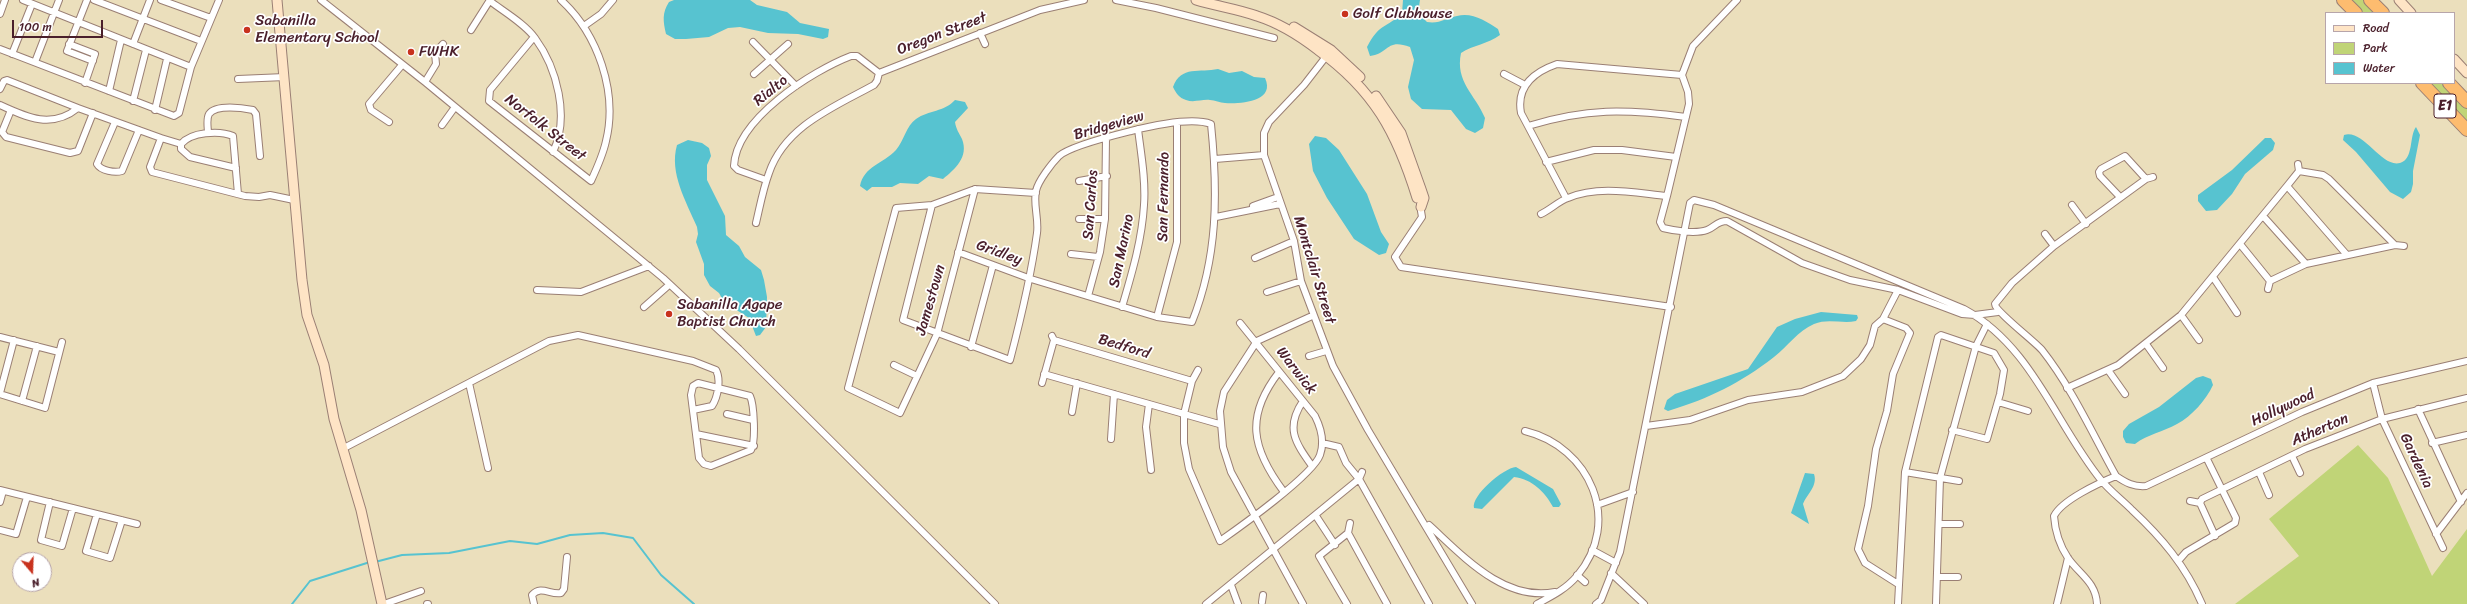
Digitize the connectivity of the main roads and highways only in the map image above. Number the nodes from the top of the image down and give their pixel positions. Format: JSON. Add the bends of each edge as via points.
{"nodes":[{"id":1,"x":2343,"y":0,"type":"edge"},
{"id":2,"x":2370,"y":0,"type":"edge"},
{"id":3,"x":2355,"y":12,"type":"edge"},
{"id":4,"x":2382,"y":12,"type":"edge"},
{"id":5,"x":2423,"y":84,"type":"edge"},
{"id":6,"x":2450,"y":84,"type":"edge"},
{"id":7,"x":2467,"y":102,"type":"edge"},
{"id":8,"x":2467,"y":130,"type":"edge"}],
"edges":[{"from":1,"to":3,"type":"highway"},
{"from":2,"to":4,"type":"highway"},
{"from":5,"to":8,"type":"highway","number":"E1"},
{"from":6,"to":7,"type":"highway","number":"E1"}]}
